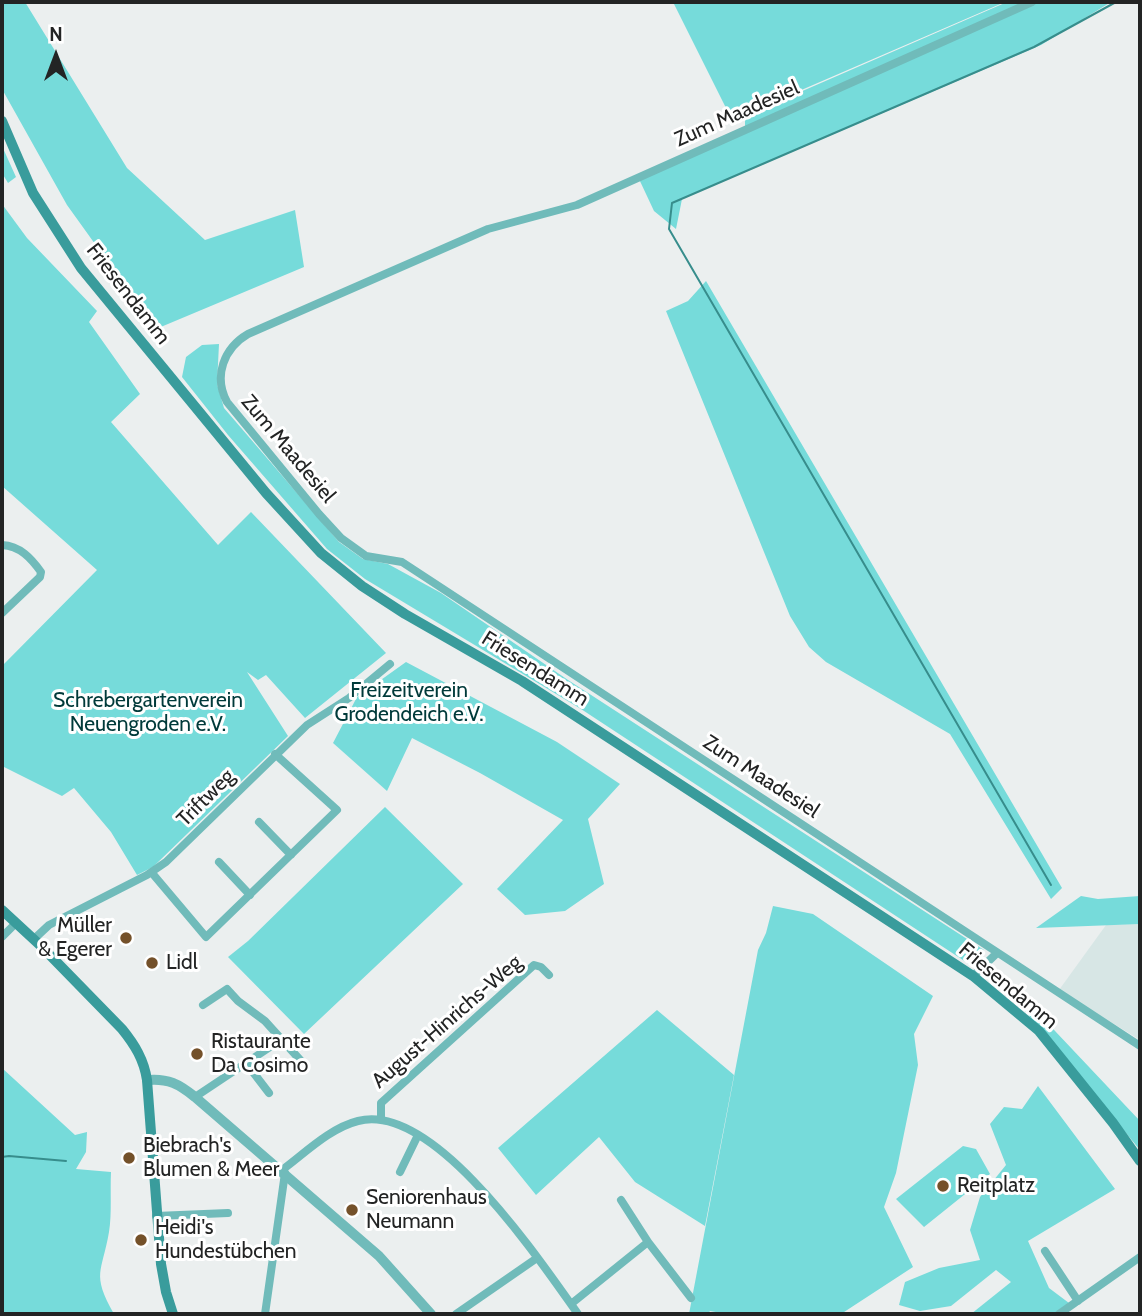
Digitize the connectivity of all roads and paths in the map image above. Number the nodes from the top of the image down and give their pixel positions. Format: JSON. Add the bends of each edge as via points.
{"nodes":[{"id":1,"x":1032,"y":2,"type":"edge"},
{"id":2,"x":2,"y":121,"type":"edge"},
{"id":3,"x":2,"y":545,"type":"edge"},
{"id":4,"x":2,"y":613,"type":"edge"},
{"id":5,"x":390,"y":664,"type":"dead end"},
{"id":6,"x":275,"y":754,"type":"junction"},
{"id":7,"x":259,"y":822,"type":"dead end"},
{"id":8,"x":290,"y":855,"type":"junction"},
{"id":9,"x":219,"y":862,"type":"dead end"},
{"id":10,"x":152,"y":873,"type":"junction"},
{"id":11,"x":250,"y":895,"type":"junction"},
{"id":12,"x":2,"y":910,"type":"edge"},
{"id":13,"x":16,"y":923,"type":"junction"},
{"id":14,"x":2,"y":937,"type":"edge"},
{"id":15,"x":34,"y":939,"type":"junction"},
{"id":16,"x":997,"y":953,"type":"junction"},
{"id":17,"x":549,"y":975,"type":"dead end"},
{"id":18,"x":973,"y":976,"type":"junction"},
{"id":19,"x":202,"y":1005,"type":"dead end"},
{"id":20,"x":282,"y":1039,"type":"junction"},
{"id":21,"x":1140,"y":1046,"type":"edge"},
{"id":22,"x":302,"y":1062,"type":"dead end"},
{"id":23,"x":246,"y":1063,"type":"junction"},
{"id":24,"x":147,"y":1080,"type":"junction"},
{"id":25,"x":269,"y":1093,"type":"dead end"},
{"id":26,"x":195,"y":1097,"type":"junction"},
{"id":27,"x":381,"y":1119,"type":"junction"},
{"id":28,"x":418,"y":1135,"type":"junction"},
{"id":29,"x":1140,"y":1161,"type":"edge"},
{"id":30,"x":284,"y":1172,"type":"junction"},
{"id":31,"x":400,"y":1172,"type":"dead end"},
{"id":32,"x":621,"y":1200,"type":"dead end"},
{"id":33,"x":228,"y":1213,"type":"dead end"},
{"id":34,"x":156,"y":1216,"type":"junction"},
{"id":35,"x":648,"y":1242,"type":"junction"},
{"id":36,"x":1045,"y":1251,"type":"dead end"},
{"id":37,"x":1140,"y":1257,"type":"edge"},
{"id":38,"x":537,"y":1258,"type":"junction"},
{"id":39,"x":691,"y":1298,"type":"dead end"},
{"id":40,"x":1077,"y":1301,"type":"junction"},
{"id":41,"x":571,"y":1304,"type":"junction"},
{"id":42,"x":173,"y":1314,"type":"edge"},
{"id":43,"x":265,"y":1314,"type":"edge"},
{"id":44,"x":431,"y":1314,"type":"edge"},
{"id":45,"x":456,"y":1314,"type":"edge"},
{"id":46,"x":578,"y":1314,"type":"edge"},
{"id":47,"x":1059,"y":1314,"type":"edge"}],
"edges":[{"from":1,"to":16,"type":"street","name":"Zum Maadesiel","via":[[577,205],[488,229],[248,334],[228,351],[221,378],[227,402],[330,526],[361,553],[402,562]]},
{"from":2,"to":18,"type":"main road","name":"Friesendamm","via":[[33,193],[80,268],[266,493],[321,552],[405,614],[522,681]]},
{"from":3,"to":4,"type":"street","via":[[20,549],[41,572]]},
{"from":5,"to":6,"type":"street","name":"Triftweg"},
{"from":6,"to":8,"type":"street","via":[[337,810]]},
{"from":6,"to":10,"type":"street","name":"Triftweg"},
{"from":7,"to":8,"type":"street"},
{"from":8,"to":11,"type":"street"},
{"from":9,"to":11,"type":"street"},
{"from":10,"to":11,"type":"street","via":[[206,937]]},
{"from":10,"to":15,"type":"street","name":"Triftweg","via":[[49,925]]},
{"from":12,"to":13,"type":"main road"},
{"from":13,"to":14,"type":"street"},
{"from":13,"to":15,"type":"main road"},
{"from":15,"to":24,"type":"main road","via":[[122,1029],[139,1052]]},
{"from":16,"to":18,"type":"street"},
{"from":16,"to":21,"type":"street","name":"Zum Maadesiel"},
{"from":17,"to":27,"type":"street","name":"August-Hinrichs-Weg","via":[[534,965],[381,1104]]},
{"from":18,"to":29,"type":"main road","name":"Friesendamm","via":[[1039,1031]]},
{"from":19,"to":20,"type":"street","via":[[227,989]]},
{"from":20,"to":22,"type":"street"},
{"from":20,"to":23,"type":"street"},
{"from":23,"to":25,"type":"street"},
{"from":23,"to":26,"type":"street"},
{"from":24,"to":26,"type":"street","via":[[174,1082]]},
{"from":24,"to":34,"type":"main road"},
{"from":26,"to":30,"type":"street"},
{"from":27,"to":28,"type":"street"},
{"from":27,"to":30,"type":"street","via":[[357,1121],[324,1138]]},
{"from":28,"to":31,"type":"street"},
{"from":28,"to":38,"type":"street","via":[[455,1163],[509,1220]]},
{"from":30,"to":43,"type":"street"},
{"from":30,"to":44,"type":"street","via":[[379,1256]]},
{"from":32,"to":35,"type":"street"},
{"from":33,"to":34,"type":"street"},
{"from":34,"to":42,"type":"main road"},
{"from":35,"to":39,"type":"street"},
{"from":35,"to":41,"type":"street"},
{"from":36,"to":40,"type":"street"},
{"from":37,"to":40,"type":"street"},
{"from":38,"to":41,"type":"street"},
{"from":38,"to":45,"type":"street"},
{"from":40,"to":47,"type":"street"},
{"from":41,"to":46,"type":"street"}]}
